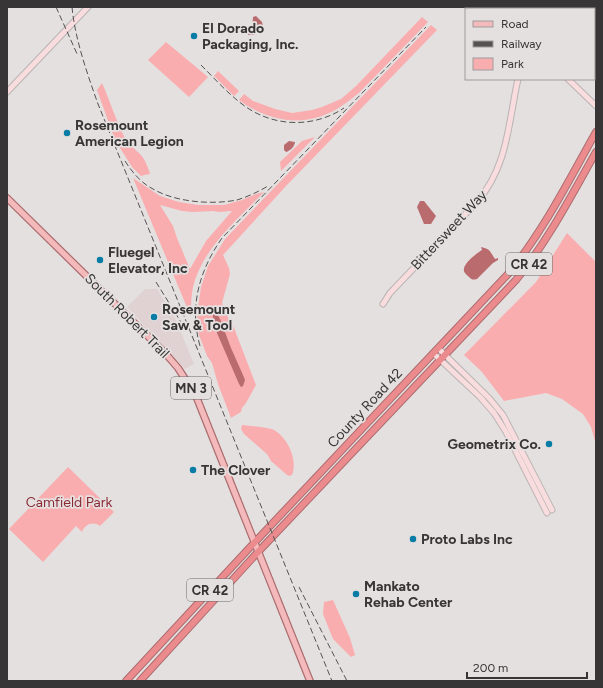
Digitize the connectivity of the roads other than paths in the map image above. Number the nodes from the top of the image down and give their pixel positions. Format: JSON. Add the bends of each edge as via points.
{"nodes":[{"id":1,"x":88,"y":7,"type":"edge"},
{"id":2,"x":518,"y":80,"type":"edge"},
{"id":3,"x":569,"y":80,"type":"edge"},
{"id":4,"x":7,"y":92,"type":"edge"},
{"id":5,"x":596,"y":106,"type":"edge"},
{"id":6,"x":596,"y":132,"type":"edge"},
{"id":7,"x":596,"y":152,"type":"edge"},
{"id":8,"x":7,"y":198,"type":"edge"},
{"id":9,"x":383,"y":304,"type":"dead end"},
{"id":10,"x":438,"y":348,"type":"junction"},
{"id":11,"x":433,"y":353,"type":"junction"},
{"id":12,"x":443,"y":358,"type":"junction"},
{"id":13,"x":552,"y":510,"type":"dead end"},
{"id":14,"x":547,"y":513,"type":"dead end"},
{"id":15,"x":255,"y":542,"type":"junction"},
{"id":16,"x":258,"y":552,"type":"junction"},
{"id":17,"x":126,"y":681,"type":"edge"},
{"id":18,"x":140,"y":681,"type":"edge"},
{"id":19,"x":310,"y":681,"type":"edge"}],
"edges":[{"from":1,"to":4,"type":"street"},
{"from":2,"to":9,"type":"street","name":"Bittersweet Way","via":[[507,140],[490,186],[390,293]]},
{"from":3,"to":5,"type":"street"},
{"from":6,"to":10,"type":"highway","name":"County Road 42","number":"CR 42","via":[[530,245],[502,281]]},
{"from":7,"to":12,"type":"highway","name":"County Road 42","number":"CR 42","via":[[532,260]]},
{"from":8,"to":15,"type":"main road","name":"South Robert Trail","number":"MN 3","via":[[178,368],[196,396]]},
{"from":10,"to":11,"type":"highway","name":"County Road 42","number":"CR 42"},
{"from":10,"to":12,"type":"street"},
{"from":11,"to":12,"type":"street"},
{"from":11,"to":15,"type":"highway","name":"County Road 42","number":"CR 42"},
{"from":12,"to":13,"type":"street","via":[[489,398],[503,415]]},
{"from":12,"to":14,"type":"street","via":[[490,407],[506,432]]},
{"from":12,"to":16,"type":"highway","name":"County Road 42","number":"CR 42"},
{"from":15,"to":16,"type":"main road","number":"MN 3"},
{"from":15,"to":17,"type":"highway","name":"County Road 42","number":"CR 42"},
{"from":16,"to":18,"type":"highway","name":"County Road 42","number":"CR 42"},
{"from":16,"to":19,"type":"main road","number":"MN 3"}]}
